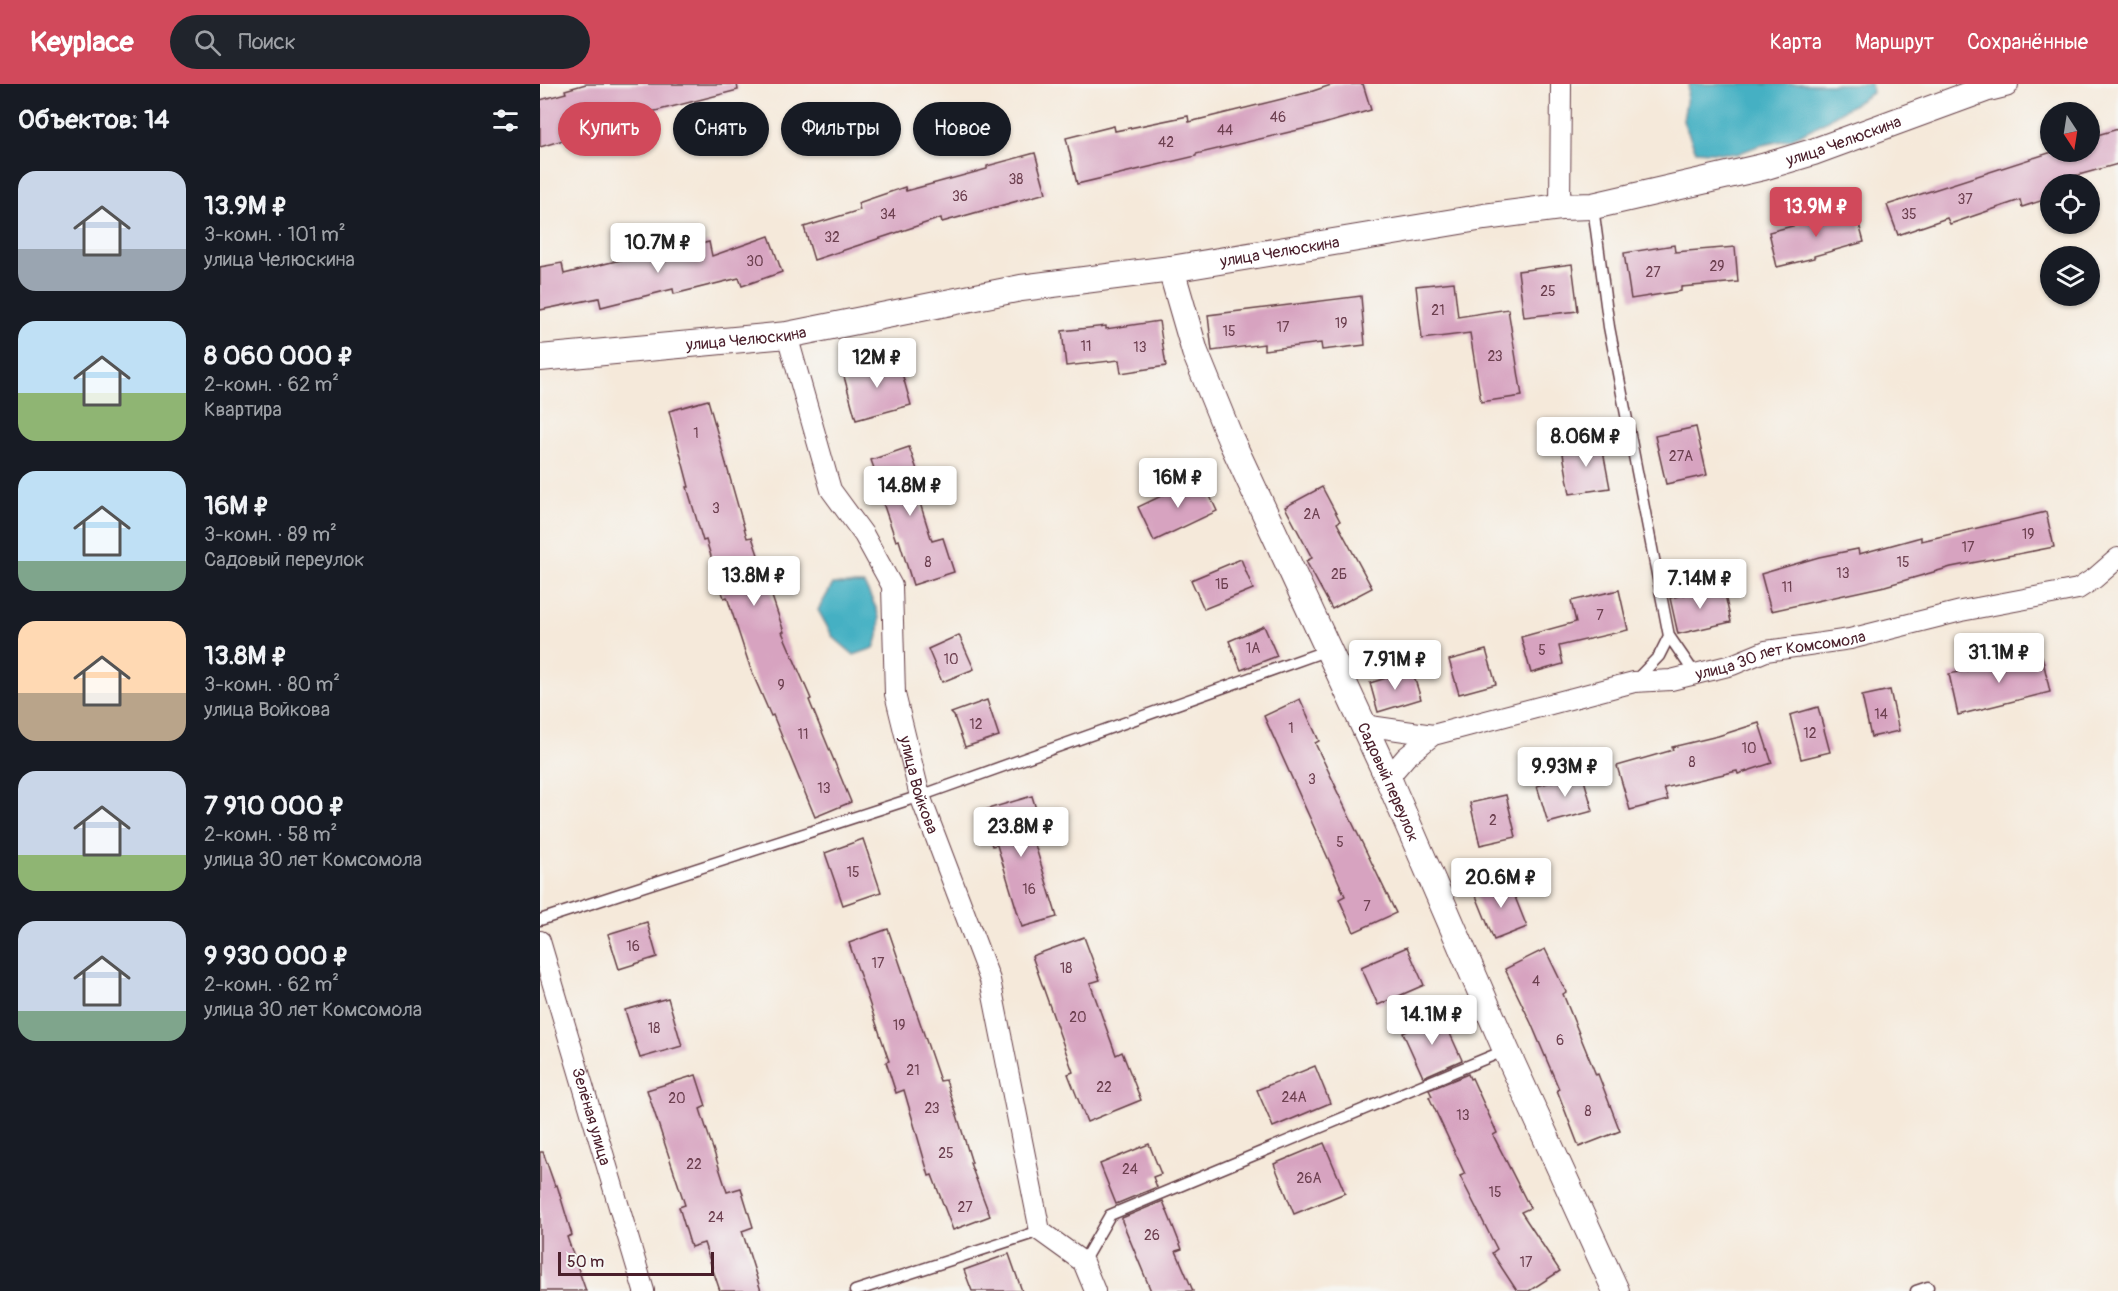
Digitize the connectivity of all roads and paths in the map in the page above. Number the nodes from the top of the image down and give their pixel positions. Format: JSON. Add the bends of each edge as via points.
{"nodes":[{"id":1,"x":1561,"y":84,"type":"edge"},
{"id":2,"x":2005,"y":84,"type":"edge"},
{"id":3,"x":1593,"y":206,"type":"junction"},
{"id":4,"x":1560,"y":207,"type":"junction"},
{"id":5,"x":1171,"y":269,"type":"junction"},
{"id":6,"x":787,"y":335,"type":"junction"},
{"id":7,"x":540,"y":358,"type":"edge"},
{"id":8,"x":2118,"y":558,"type":"edge"},
{"id":9,"x":1669,"y":636,"type":"junction"},
{"id":10,"x":1328,"y":650,"type":"junction"},
{"id":11,"x":1695,"y":674,"type":"junction"},
{"id":12,"x":1634,"y":682,"type":"junction"},
{"id":13,"x":1364,"y":725,"type":"junction"},
{"id":14,"x":1433,"y":735,"type":"junction"},
{"id":15,"x":1388,"y":778,"type":"junction"},
{"id":16,"x":920,"y":796,"type":"junction"},
{"id":17,"x":540,"y":920,"type":"edge"},
{"id":18,"x":540,"y":941,"type":"edge"},
{"id":19,"x":1506,"y":1050,"type":"junction"},
{"id":20,"x":1040,"y":1231,"type":"junction"},
{"id":21,"x":1083,"y":1262,"type":"junction"},
{"id":22,"x":1928,"y":1287,"type":"dead end"},
{"id":23,"x":644,"y":1291,"type":"edge"},
{"id":24,"x":855,"y":1291,"type":"edge"},
{"id":25,"x":1095,"y":1291,"type":"edge"},
{"id":26,"x":1616,"y":1291,"type":"edge"},
{"id":27,"x":1916,"y":1291,"type":"edge"}],
"edges":[{"from":1,"to":4,"type":"street"},
{"from":2,"to":3,"type":"street","name":"улица Челюскина","via":[[1763,167]]},
{"from":3,"to":4,"type":"street","name":"улица Челюскина"},
{"from":3,"to":9,"type":"lane","via":[[1609,327]]},
{"from":4,"to":5,"type":"street","name":"улица Челюскина"},
{"from":5,"to":6,"type":"street","name":"улица Челюскина","via":[[1022,288]]},
{"from":5,"to":10,"type":"street","name":"Садовый переулок","via":[[1195,352],[1230,438]]},
{"from":6,"to":7,"type":"street","name":"улица Челюскина"},
{"from":6,"to":16,"type":"street","name":"улица Войкова","via":[[831,490],[864,535],[892,586],[895,693]]},
{"from":8,"to":11,"type":"street","name":"улица 30 лет Комсомола","via":[[2078,589],[1961,611],[1850,639],[1766,651]]},
{"from":9,"to":11,"type":"lane"},
{"from":9,"to":12,"type":"lane","via":[[1659,656]]},
{"from":10,"to":13,"type":"street","name":"Садовый переулок"},
{"from":10,"to":16,"type":"lane"},
{"from":11,"to":12,"type":"street","name":"улица 30 лет Комсомола"},
{"from":12,"to":14,"type":"street","name":"улица 30 лет Комсомола"},
{"from":13,"to":14,"type":"street","name":"улица 30 лет Комсомола"},
{"from":13,"to":15,"type":"street","name":"Садовый переулок"},
{"from":14,"to":15,"type":"street","name":"улица 30 лет Комсомола"},
{"from":15,"to":19,"type":"street","name":"Садовый переулок"},
{"from":16,"to":17,"type":"lane"},
{"from":16,"to":20,"type":"street","name":"улица Войкова","via":[[990,980]]},
{"from":18,"to":23,"type":"street","name":"Зелёная улица"},
{"from":19,"to":21,"type":"lane","via":[[1110,1215]]},
{"from":19,"to":26,"type":"street","name":"Садовый переулок"},
{"from":20,"to":21,"type":"street"},
{"from":20,"to":24,"type":"lane"},
{"from":21,"to":25,"type":"street"},
{"from":22,"to":27,"type":"lane"}]}
